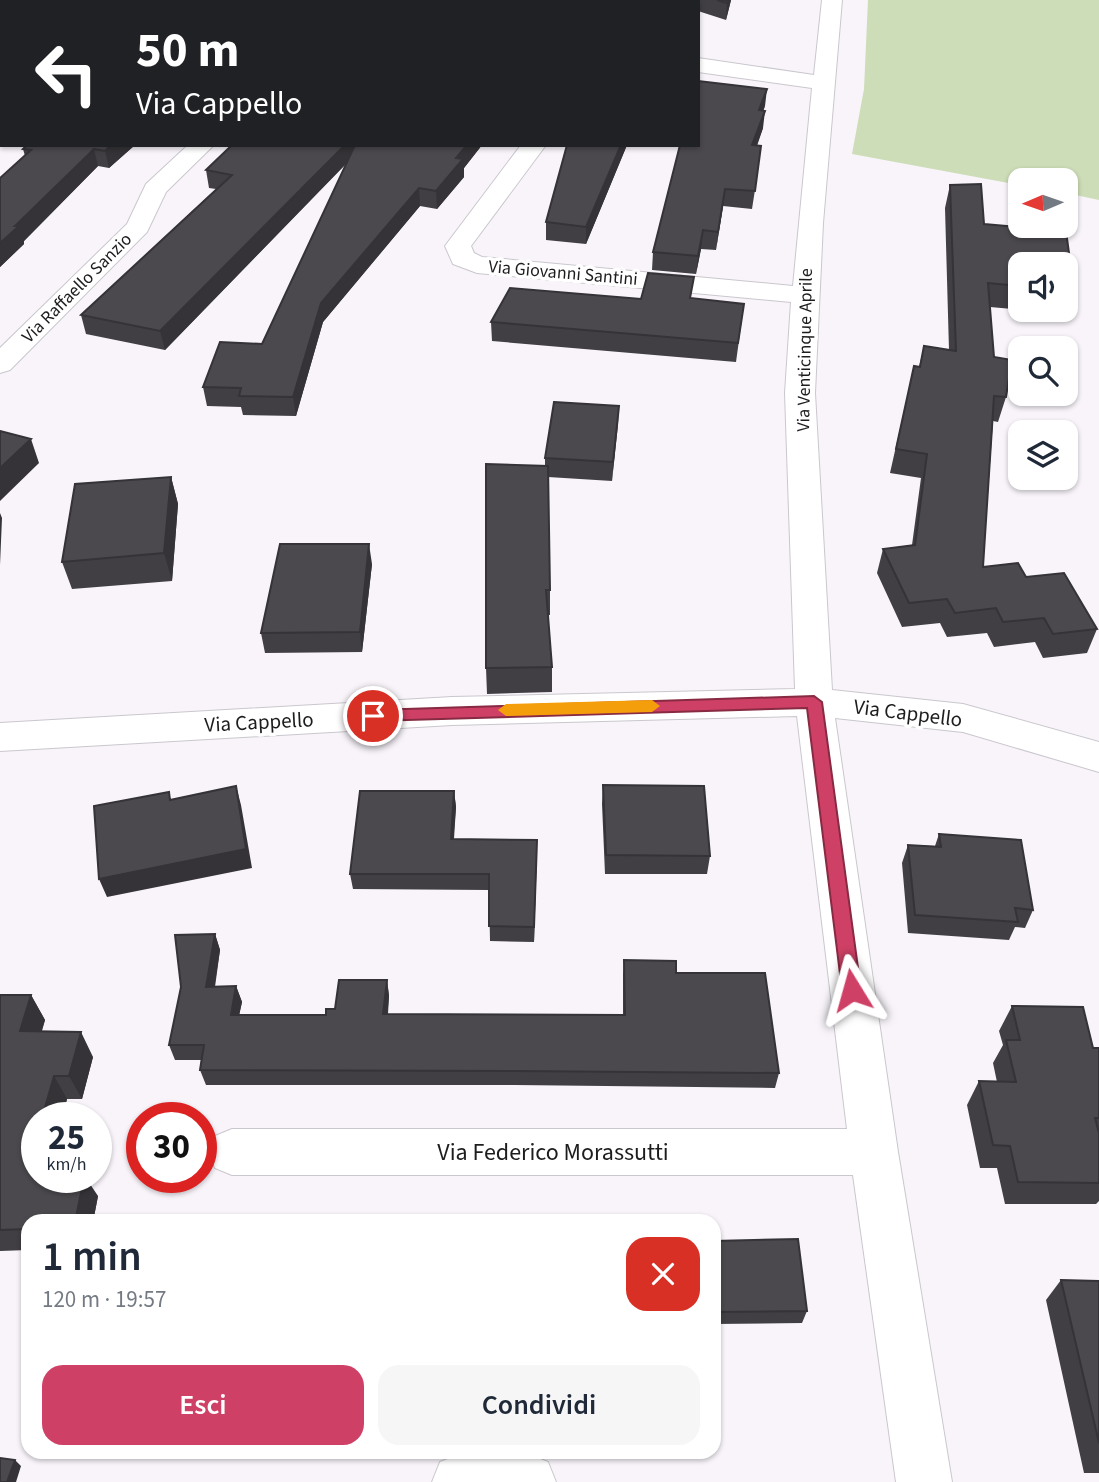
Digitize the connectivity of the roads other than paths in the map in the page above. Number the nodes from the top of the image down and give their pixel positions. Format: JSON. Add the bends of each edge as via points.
{"nodes":[{"id":1,"x":832,"y":0,"type":"edge"},
{"id":2,"x":700,"y":65,"type":"edge"},
{"id":3,"x":823,"y":83,"type":"junction"},
{"id":4,"x":200,"y":147,"type":"edge"},
{"id":5,"x":532,"y":147,"type":"edge"},
{"id":6,"x":805,"y":295,"type":"junction"},
{"id":7,"x":0,"y":364,"type":"edge"},
{"id":8,"x":814,"y":702,"type":"junction"},
{"id":9,"x":0,"y":737,"type":"edge"},
{"id":10,"x":1099,"y":757,"type":"edge"},
{"id":11,"x":232,"y":1152,"type":"dead end"},
{"id":12,"x":874,"y":1152,"type":"junction"},
{"id":13,"x":460,"y":1482,"type":"edge"},
{"id":14,"x":528,"y":1482,"type":"edge"},
{"id":15,"x":923,"y":1482,"type":"edge"}],
"edges":[{"from":1,"to":3,"type":"street","name":"Via Venticinque Aprile"},
{"from":2,"to":3,"type":"street"},
{"from":3,"to":6,"type":"street","name":"Via Venticinque Aprile"},
{"from":4,"to":7,"type":"street","name":"Via Raffaello Sanzio","via":[[155,189],[138,227]]},
{"from":5,"to":6,"type":"street","name":"Via Giovanni Santini","via":[[458,246],[462,258],[477,265]]},
{"from":6,"to":8,"type":"street","name":"Via Venticinque Aprile","via":[[800,393]]},
{"from":8,"to":9,"type":"street","name":"Via Cappello","via":[[452,711]]},
{"from":8,"to":10,"type":"street","name":"Via Cappello","via":[[963,718]]},
{"from":8,"to":12,"type":"street"},
{"from":11,"to":12,"type":"street","name":"Via Federico Morassutti"},
{"from":12,"to":15,"type":"street"},
{"from":13,"to":14,"type":"street"}]}
